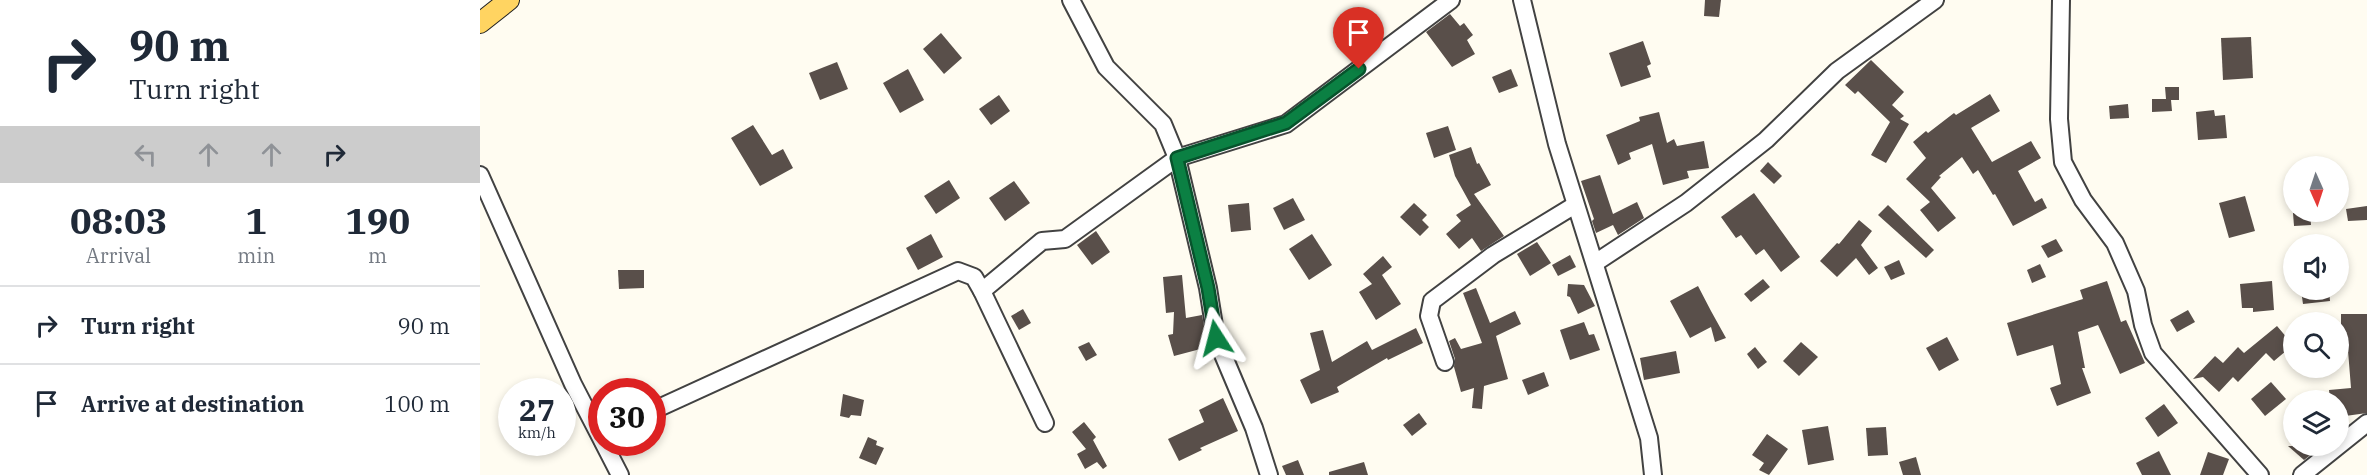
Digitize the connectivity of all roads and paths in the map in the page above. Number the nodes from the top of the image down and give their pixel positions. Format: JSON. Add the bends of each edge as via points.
{"nodes":[{"id":1,"x":509,"y":0,"type":"edge"},
{"id":2,"x":1071,"y":0,"type":"edge"},
{"id":3,"x":1451,"y":0,"type":"edge"},
{"id":4,"x":1522,"y":0,"type":"edge"},
{"id":5,"x":1935,"y":0,"type":"edge"},
{"id":6,"x":2061,"y":0,"type":"edge"},
{"id":7,"x":480,"y":23,"type":"edge"},
{"id":8,"x":1177,"y":158,"type":"junction"},
{"id":9,"x":480,"y":175,"type":"edge"},
{"id":10,"x":1575,"y":205,"type":"junction"},
{"id":11,"x":1595,"y":263,"type":"junction"},
{"id":12,"x":982,"y":291,"type":"junction"},
{"id":13,"x":1445,"y":362,"type":"dead end"},
{"id":14,"x":666,"y":405,"type":"edge"},
{"id":15,"x":588,"y":413,"type":"edge"},
{"id":16,"x":1045,"y":423,"type":"dead end"},
{"id":17,"x":2367,"y":423,"type":"edge"},
{"id":18,"x":610,"y":456,"type":"edge"},
{"id":19,"x":2254,"y":472,"type":"edge"},
{"id":20,"x":620,"y":475,"type":"edge"},
{"id":21,"x":1269,"y":475,"type":"edge"},
{"id":22,"x":1653,"y":475,"type":"edge"},
{"id":23,"x":2302,"y":475,"type":"edge"}],
"edges":[{"from":1,"to":7,"type":"main road"},
{"from":2,"to":8,"type":"street","via":[[1106,67],[1163,124]]},
{"from":3,"to":8,"type":"street","via":[[1286,123]]},
{"from":4,"to":10,"type":"street"},
{"from":5,"to":11,"type":"street","via":[[1837,71],[1766,140],[1686,203]]},
{"from":6,"to":19,"type":"street","via":[[2059,119],[2063,162],[2115,243],[2136,291],[2153,353]]},
{"from":8,"to":12,"type":"street","via":[[1065,239],[1042,241]]},
{"from":8,"to":21,"type":"street","via":[[1216,338]]},
{"from":9,"to":15,"type":"street"},
{"from":10,"to":11,"type":"street"},
{"from":10,"to":13,"type":"street","via":[[1493,255],[1432,302],[1429,316]]},
{"from":11,"to":22,"type":"street","via":[[1649,438]]},
{"from":12,"to":14,"type":"street","via":[[974,277],[958,271]]},
{"from":12,"to":16,"type":"street"},
{"from":17,"to":23,"type":"street"},
{"from":18,"to":20,"type":"street"}]}
